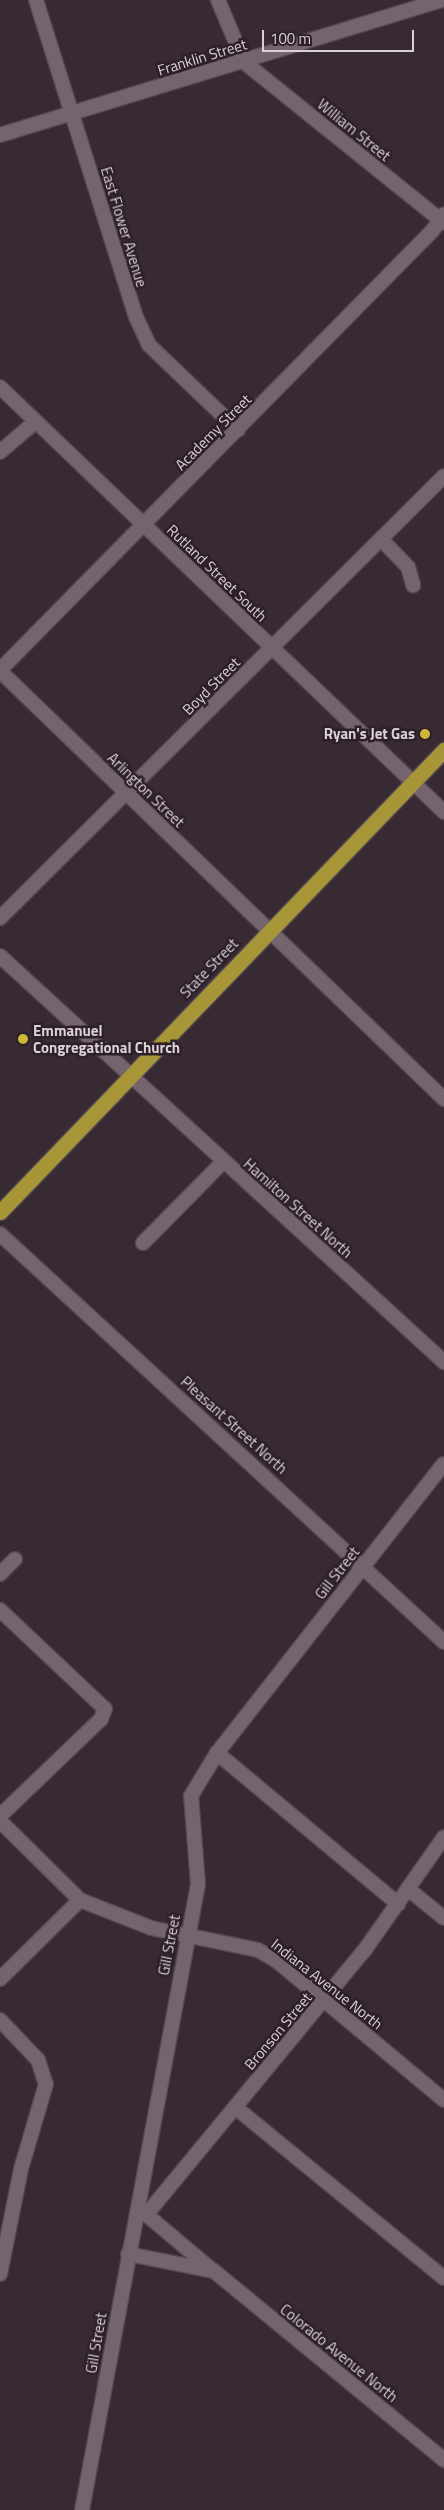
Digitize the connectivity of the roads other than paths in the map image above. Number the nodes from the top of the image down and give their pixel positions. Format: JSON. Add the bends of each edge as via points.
{"nodes":[{"id":1,"x":36,"y":0,"type":"edge"},
{"id":2,"x":218,"y":0,"type":"edge"},
{"id":3,"x":441,"y":0,"type":"edge"},
{"id":4,"x":244,"y":62,"type":"junction"},
{"id":5,"x":71,"y":114,"type":"junction"},
{"id":6,"x":0,"y":135,"type":"edge"},
{"id":7,"x":443,"y":219,"type":"edge"},
{"id":8,"x":0,"y":387,"type":"edge"},
{"id":9,"x":36,"y":422,"type":"junction"},
{"id":10,"x":238,"y":430,"type":"junction"},
{"id":11,"x":0,"y":452,"type":"edge"},
{"id":12,"x":444,"y":476,"type":"edge"},
{"id":13,"x":142,"y":525,"type":"junction"},
{"id":14,"x":381,"y":539,"type":"junction"},
{"id":15,"x":413,"y":585,"type":"dead end"},
{"id":16,"x":272,"y":648,"type":"junction"},
{"id":17,"x":0,"y":670,"type":"edge"},
{"id":18,"x":444,"y":750,"type":"edge"},
{"id":19,"x":413,"y":782,"type":"junction"},
{"id":20,"x":125,"y":793,"type":"junction"},
{"id":21,"x":444,"y":812,"type":"edge"},
{"id":22,"x":0,"y":918,"type":"edge"},
{"id":23,"x":268,"y":932,"type":"junction"},
{"id":24,"x":0,"y":956,"type":"edge"},
{"id":25,"x":131,"y":1075,"type":"junction"},
{"id":26,"x":444,"y":1100,"type":"edge"},
{"id":27,"x":223,"y":1162,"type":"junction"},
{"id":28,"x":0,"y":1212,"type":"edge"},
{"id":29,"x":0,"y":1234,"type":"edge"},
{"id":30,"x":143,"y":1243,"type":"dead end"},
{"id":31,"x":444,"y":1362,"type":"edge"},
{"id":32,"x":444,"y":1464,"type":"edge"},
{"id":33,"x":15,"y":1559,"type":"dead end"},
{"id":34,"x":364,"y":1565,"type":"junction"},
{"id":35,"x":0,"y":1574,"type":"edge"},
{"id":36,"x":0,"y":1610,"type":"edge"},
{"id":37,"x":444,"y":1642,"type":"edge"},
{"id":38,"x":217,"y":1753,"type":"junction"},
{"id":39,"x":0,"y":1816,"type":"edge"},
{"id":40,"x":0,"y":1821,"type":"edge"},
{"id":41,"x":444,"y":1837,"type":"edge"},
{"id":42,"x":408,"y":1889,"type":"junction"},
{"id":43,"x":80,"y":1900,"type":"junction"},
{"id":44,"x":398,"y":1904,"type":"junction"},
{"id":45,"x":444,"y":1918,"type":"edge"},
{"id":46,"x":187,"y":1936,"type":"junction"},
{"id":47,"x":0,"y":1979,"type":"edge"},
{"id":48,"x":325,"y":2000,"type":"junction"},
{"id":49,"x":0,"y":2020,"type":"edge"},
{"id":50,"x":444,"y":2100,"type":"edge"},
{"id":51,"x":235,"y":2107,"type":"junction"},
{"id":52,"x":142,"y":2210,"type":"junction"},
{"id":53,"x":128,"y":2254,"type":"junction"},
{"id":54,"x":214,"y":2271,"type":"junction"},
{"id":55,"x":0,"y":2274,"type":"edge"},
{"id":56,"x":444,"y":2278,"type":"edge"},
{"id":57,"x":444,"y":2460,"type":"edge"},
{"id":58,"x":82,"y":2510,"type":"edge"}],
"edges":[{"from":1,"to":5,"type":"street","name":"East Flower Avenue"},
{"from":2,"to":4,"type":"street"},
{"from":3,"to":4,"type":"street","name":"Franklin Street"},
{"from":4,"to":5,"type":"street","name":"Franklin Street"},
{"from":4,"to":7,"type":"street","name":"William Street"},
{"from":5,"to":6,"type":"street","name":"Franklin Street"},
{"from":5,"to":10,"type":"street","name":"East Flower Avenue","via":[[136,318],[149,345]]},
{"from":7,"to":10,"type":"street","name":"Academy Street"},
{"from":8,"to":9,"type":"street","name":"Rutland Street South"},
{"from":9,"to":11,"type":"street"},
{"from":9,"to":13,"type":"street","name":"Rutland Street South"},
{"from":10,"to":13,"type":"street","name":"Academy Street"},
{"from":12,"to":14,"type":"street","name":"Boyd Street"},
{"from":13,"to":16,"type":"street","name":"Rutland Street South"},
{"from":13,"to":17,"type":"street","name":"Academy Street"},
{"from":14,"to":15,"type":"street","via":[[408,567]]},
{"from":14,"to":16,"type":"street","name":"Boyd Street"},
{"from":16,"to":19,"type":"street","name":"Rutland Street South"},
{"from":16,"to":20,"type":"street","name":"Boyd Street"},
{"from":17,"to":20,"type":"street","name":"Arlington Street"},
{"from":18,"to":19,"type":"highway","name":"State Street"},
{"from":19,"to":21,"type":"street","name":"Rutland Street South"},
{"from":19,"to":23,"type":"highway","name":"State Street"},
{"from":20,"to":22,"type":"street","name":"Boyd Street"},
{"from":20,"to":23,"type":"street","name":"Arlington Street"},
{"from":23,"to":25,"type":"highway","name":"State Street"},
{"from":23,"to":26,"type":"street","name":"Arlington Street"},
{"from":24,"to":25,"type":"street","name":"Hamilton Street North"},
{"from":25,"to":27,"type":"street","name":"Hamilton Street North"},
{"from":25,"to":28,"type":"highway","name":"State Street"},
{"from":27,"to":30,"type":"street"},
{"from":27,"to":31,"type":"street","name":"Hamilton Street North"},
{"from":29,"to":34,"type":"street","name":"Pleasant Street North"},
{"from":32,"to":34,"type":"street","name":"Gill Street"},
{"from":33,"to":35,"type":"street"},
{"from":34,"to":37,"type":"street","name":"Pleasant Street North"},
{"from":34,"to":38,"type":"street","name":"Gill Street"},
{"from":36,"to":39,"type":"street","via":[[105,1709],[100,1719]]},
{"from":38,"to":44,"type":"street"},
{"from":38,"to":46,"type":"street","name":"Gill Street","via":[[190,1796],[198,1884]]},
{"from":40,"to":43,"type":"street","name":"Indiana Avenue North"},
{"from":41,"to":42,"type":"street","name":"Bronson Street"},
{"from":42,"to":44,"type":"street","name":"Bronson Street"},
{"from":42,"to":45,"type":"street"},
{"from":43,"to":46,"type":"street","name":"Indiana Avenue North","via":[[152,1928]]},
{"from":43,"to":47,"type":"street"},
{"from":44,"to":48,"type":"street","name":"Bronson Street"},
{"from":46,"to":48,"type":"street","name":"Indiana Avenue North","via":[[258,1950]]},
{"from":46,"to":52,"type":"street","name":"Gill Street"},
{"from":48,"to":50,"type":"street","name":"Indiana Avenue North"},
{"from":48,"to":51,"type":"street","name":"Bronson Street"},
{"from":49,"to":55,"type":"street","via":[[38,2060],[46,2084],[21,2169]]},
{"from":51,"to":52,"type":"street","name":"Bronson Street"},
{"from":51,"to":56,"type":"street"},
{"from":52,"to":53,"type":"street","name":"Gill Street"},
{"from":52,"to":54,"type":"street","name":"Colorado Avenue North"},
{"from":53,"to":54,"type":"street","name":"Colorado Avenue North"},
{"from":53,"to":58,"type":"street","name":"Gill Street"},
{"from":54,"to":57,"type":"street","name":"Colorado Avenue North"}]}
